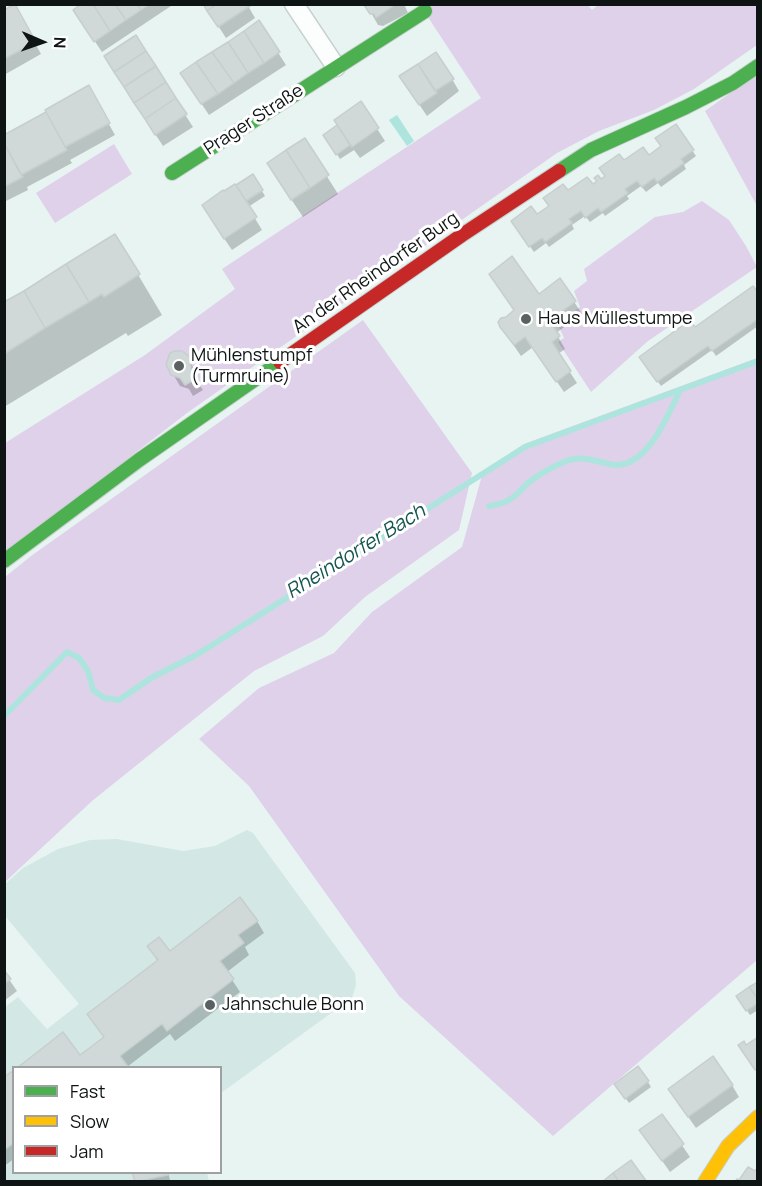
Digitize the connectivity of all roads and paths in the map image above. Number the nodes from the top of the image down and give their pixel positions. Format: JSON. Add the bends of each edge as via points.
{"nodes":[{"id":1,"x":294,"y":4,"type":"edge"},
{"id":2,"x":425,"y":11,"type":"dead end"},
{"id":3,"x":758,"y":66,"type":"edge"},
{"id":4,"x":336,"y":67,"type":"junction"},
{"id":5,"x":172,"y":173,"type":"dead end"},
{"id":6,"x":4,"y":561,"type":"edge"},
{"id":7,"x":758,"y":1117,"type":"edge"},
{"id":8,"x":705,"y":1182,"type":"edge"}],
"edges":[{"from":1,"to":4,"type":"street"},
{"from":2,"to":4,"type":"street","name":"Prager Straße"},
{"from":3,"to":6,"type":"street","name":"An der Rheindorfer Burg","via":[[686,107],[591,150],[149,453]]},
{"from":4,"to":5,"type":"street","name":"Prager Straße"},
{"from":7,"to":8,"type":"street","via":[[729,1146]]}]}
